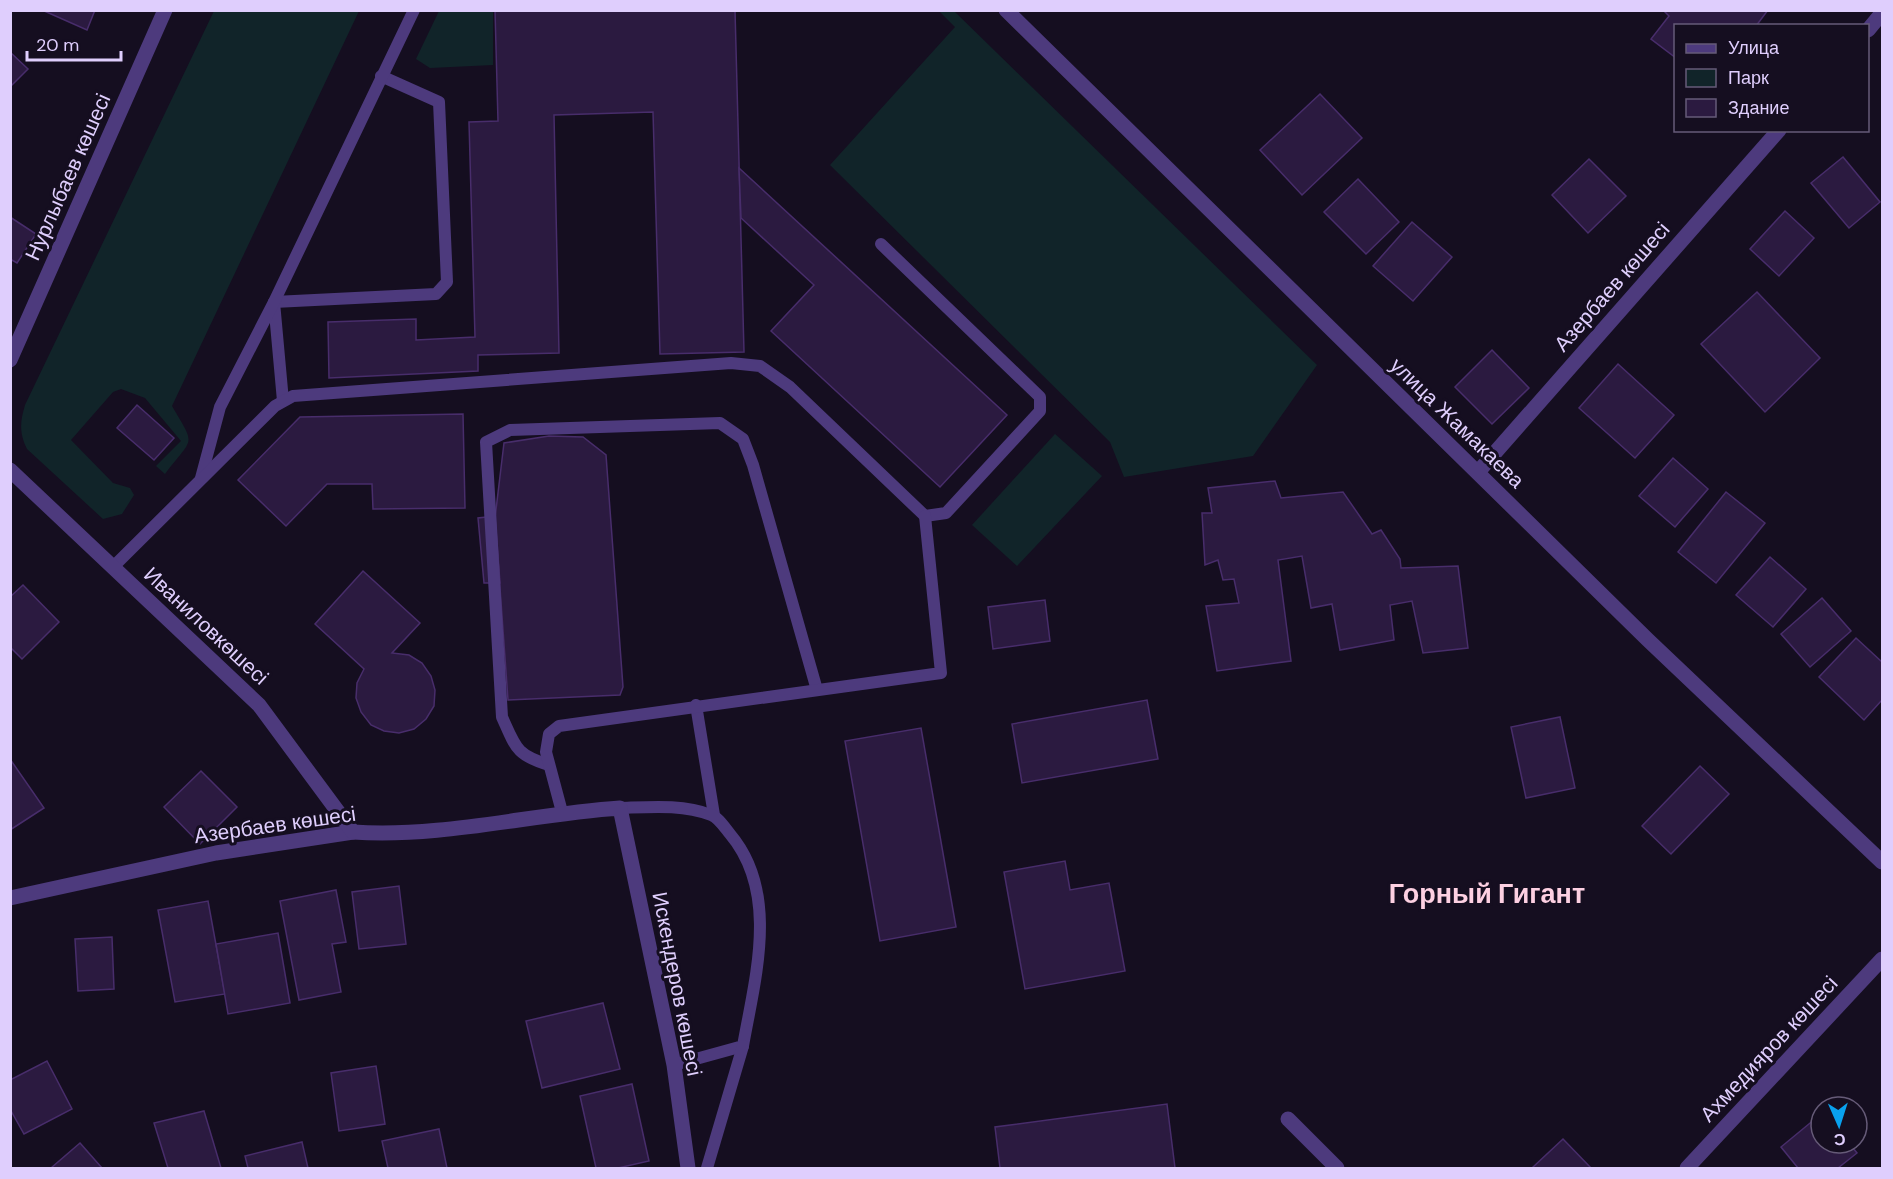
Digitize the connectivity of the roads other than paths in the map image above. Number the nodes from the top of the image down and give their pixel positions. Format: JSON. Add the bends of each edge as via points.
{"nodes":[{"id":1,"x":165,"y":10,"type":"edge"},
{"id":2,"x":414,"y":10,"type":"edge"},
{"id":3,"x":1006,"y":10,"type":"edge"},
{"id":4,"x":1882,"y":13,"type":"edge"},
{"id":5,"x":1869,"y":29,"type":"edge"},
{"id":6,"x":381,"y":76,"type":"junction"},
{"id":7,"x":1777,"y":132,"type":"edge"},
{"id":8,"x":881,"y":244,"type":"dead end"},
{"id":9,"x":274,"y":302,"type":"junction"},
{"id":10,"x":10,"y":360,"type":"edge"},
{"id":11,"x":283,"y":401,"type":"junction"},
{"id":12,"x":10,"y":470,"type":"edge"},
{"id":13,"x":1478,"y":472,"type":"junction"},
{"id":14,"x":201,"y":479,"type":"junction"},
{"id":15,"x":926,"y":516,"type":"junction"},
{"id":16,"x":113,"y":567,"type":"junction"},
{"id":17,"x":817,"y":690,"type":"junction"},
{"id":18,"x":696,"y":705,"type":"junction"},
{"id":19,"x":549,"y":765,"type":"junction"},
{"id":20,"x":620,"y":808,"type":"junction"},
{"id":21,"x":562,"y":812,"type":"junction"},
{"id":22,"x":714,"y":815,"type":"junction"},
{"id":23,"x":353,"y":832,"type":"junction"},
{"id":24,"x":1882,"y":862,"type":"edge"},
{"id":25,"x":10,"y":898,"type":"edge"},
{"id":26,"x":1882,"y":959,"type":"edge"},
{"id":27,"x":743,"y":1046,"type":"junction"},
{"id":28,"x":674,"y":1065,"type":"junction"},
{"id":29,"x":1288,"y":1119,"type":"dead end"},
{"id":30,"x":688,"y":1168,"type":"edge"},
{"id":31,"x":707,"y":1168,"type":"edge"},
{"id":32,"x":1337,"y":1168,"type":"edge"},
{"id":33,"x":1687,"y":1168,"type":"edge"}],
"edges":[{"from":1,"to":10,"type":"street","name":"Нурлыбаев көшесі"},
{"from":2,"to":6,"type":"lane"},
{"from":3,"to":13,"type":"street","name":"улица Жамакаева"},
{"from":4,"to":5,"type":"street"},
{"from":6,"to":9,"type":"lane"},
{"from":6,"to":9,"type":"lane","via":[[440,102],[447,282],[436,294]]},
{"from":7,"to":13,"type":"street","name":"Азербаев көшесі"},
{"from":8,"to":15,"type":"lane","via":[[1040,397],[1040,411],[946,513]]},
{"from":9,"to":11,"type":"lane"},
{"from":9,"to":14,"type":"lane","via":[[220,407]]},
{"from":11,"to":14,"type":"lane"},
{"from":11,"to":15,"type":"lane","via":[[293,396],[731,363],[760,366],[790,387]]},
{"from":12,"to":16,"type":"street","name":"Иваниловкөшесі"},
{"from":13,"to":24,"type":"street","name":"улица Жамакаева"},
{"from":14,"to":16,"type":"lane"},
{"from":15,"to":17,"type":"lane","via":[[941,673]]},
{"from":16,"to":23,"type":"street","name":"Иваниловкөшесі","via":[[259,705]]},
{"from":17,"to":18,"type":"lane"},
{"from":17,"to":19,"type":"lane","via":[[743,440],[720,423],[510,430],[486,442],[502,717],[525,757]]},
{"from":18,"to":19,"type":"lane","via":[[560,726],[549,734]]},
{"from":18,"to":22,"type":"lane"},
{"from":19,"to":21,"type":"lane"},
{"from":20,"to":21,"type":"street","name":"Азербаев көшесі"},
{"from":20,"to":22,"type":"lane","via":[[666,807]]},
{"from":20,"to":28,"type":"street","name":"Искендеров көшесі"},
{"from":21,"to":23,"type":"street","name":"Азербаев көшесі","via":[[426,833]]},
{"from":22,"to":27,"type":"lane","via":[[737,843],[756,882],[761,928]]},
{"from":23,"to":25,"type":"street","name":"Азербаев көшесі","via":[[216,853]]},
{"from":26,"to":33,"type":"street","name":"Ахмедияров көшесі"},
{"from":27,"to":28,"type":"lane"},
{"from":27,"to":31,"type":"lane"},
{"from":28,"to":30,"type":"street","name":"Искендеров көшесі"},
{"from":29,"to":32,"type":"street"}]}
